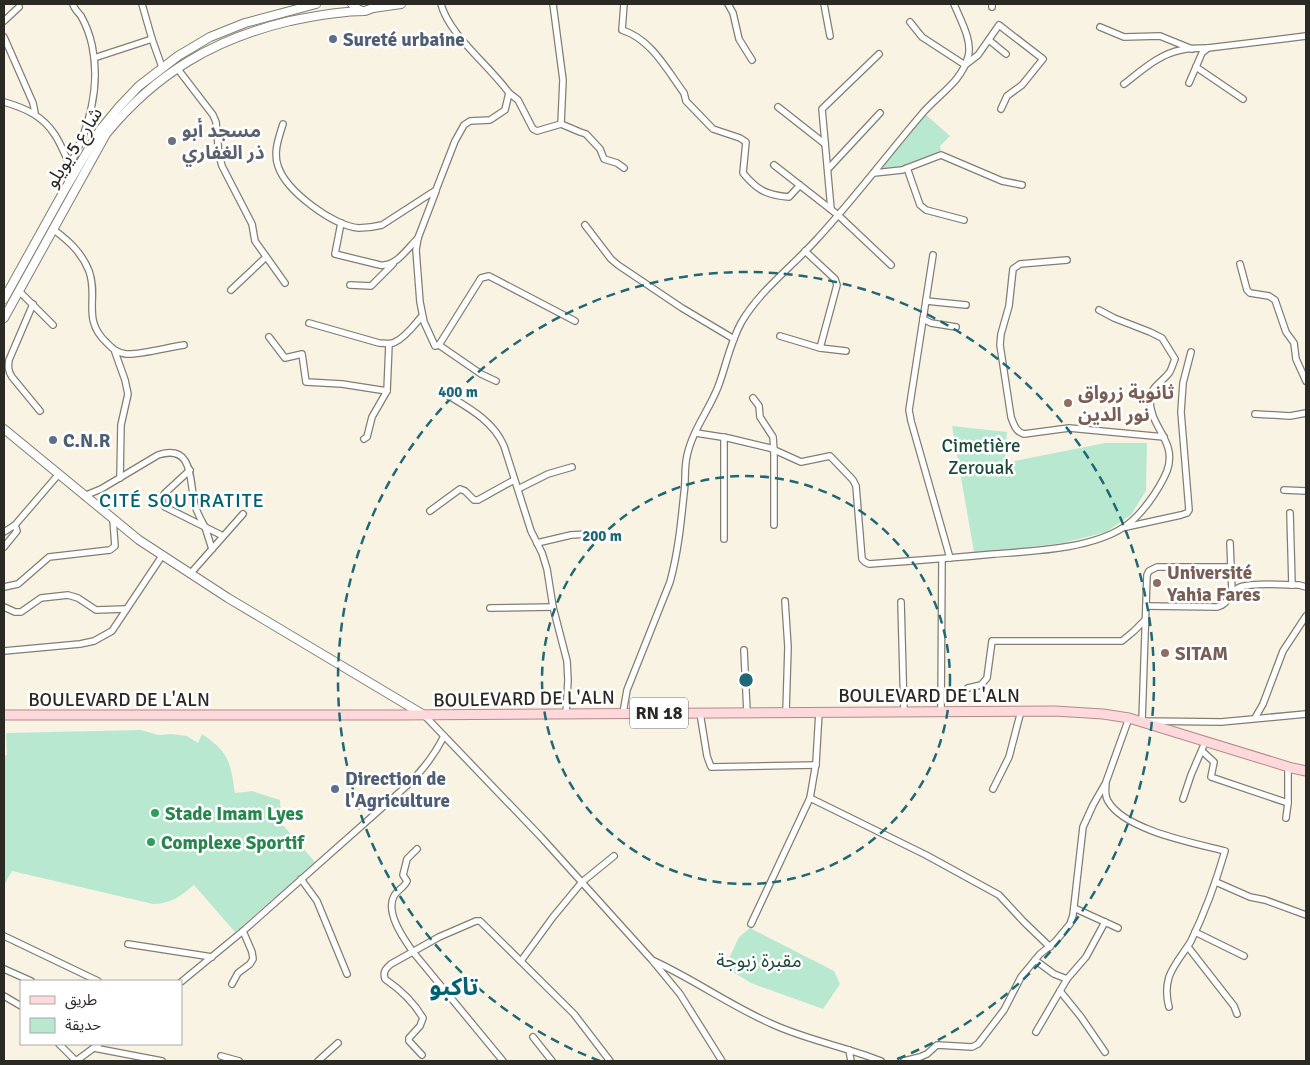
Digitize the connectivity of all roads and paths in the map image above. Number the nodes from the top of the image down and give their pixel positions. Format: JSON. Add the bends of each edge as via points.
{"nodes":[{"id":1,"x":72,"y":4,"type":"edge"},
{"id":2,"x":142,"y":4,"type":"edge"},
{"id":3,"x":316,"y":4,"type":"edge"},
{"id":4,"x":352,"y":4,"type":"edge"},
{"id":5,"x":401,"y":4,"type":"edge"},
{"id":6,"x":440,"y":4,"type":"edge"},
{"id":7,"x":553,"y":4,"type":"edge"},
{"id":8,"x":624,"y":4,"type":"edge"},
{"id":9,"x":728,"y":4,"type":"edge"},
{"id":10,"x":824,"y":4,"type":"edge"},
{"id":11,"x":954,"y":4,"type":"edge"},
{"id":12,"x":374,"y":6,"type":"edge"},
{"id":13,"x":19,"y":7,"type":"dead end"},
{"id":14,"x":289,"y":8,"type":"edge"},
{"id":15,"x":362,"y":11,"type":"junction"},
{"id":16,"x":4,"y":21,"type":"edge"},
{"id":17,"x":910,"y":22,"type":"dead end"},
{"id":18,"x":1100,"y":27,"type":"dead end"},
{"id":19,"x":830,"y":36,"type":"dead end"},
{"id":20,"x":1306,"y":36,"type":"edge"},
{"id":21,"x":4,"y":37,"type":"edge"},
{"id":22,"x":152,"y":39,"type":"junction"},
{"id":23,"x":989,"y":40,"type":"junction"},
{"id":24,"x":1208,"y":48,"type":"junction"},
{"id":25,"x":1192,"y":49,"type":"junction"},
{"id":26,"x":879,"y":54,"type":"dead end"},
{"id":27,"x":1006,"y":54,"type":"dead end"},
{"id":28,"x":94,"y":58,"type":"junction"},
{"id":29,"x":752,"y":60,"type":"dead end"},
{"id":30,"x":965,"y":65,"type":"junction"},
{"id":31,"x":162,"y":66,"type":"junction"},
{"id":32,"x":1196,"y":67,"type":"junction"},
{"id":33,"x":177,"y":68,"type":"junction"},
{"id":34,"x":1189,"y":83,"type":"dead end"},
{"id":35,"x":1124,"y":84,"type":"dead end"},
{"id":36,"x":509,"y":93,"type":"junction"},
{"id":37,"x":1243,"y":99,"type":"dead end"},
{"id":38,"x":4,"y":102,"type":"edge"},
{"id":39,"x":778,"y":107,"type":"dead end"},
{"id":40,"x":1001,"y":109,"type":"dead end"},
{"id":41,"x":880,"y":113,"type":"dead end"},
{"id":42,"x":35,"y":114,"type":"junction"},
{"id":43,"x":283,"y":124,"type":"dead end"},
{"id":44,"x":561,"y":124,"type":"junction"},
{"id":45,"x":825,"y":144,"type":"junction"},
{"id":46,"x":774,"y":165,"type":"dead end"},
{"id":47,"x":73,"y":168,"type":"junction"},
{"id":48,"x":624,"y":168,"type":"dead end"},
{"id":49,"x":907,"y":168,"type":"junction"},
{"id":50,"x":828,"y":169,"type":"junction"},
{"id":51,"x":874,"y":173,"type":"junction"},
{"id":52,"x":82,"y":178,"type":"junction"},
{"id":53,"x":800,"y":185,"type":"junction"},
{"id":54,"x":1022,"y":185,"type":"dead end"},
{"id":55,"x":436,"y":190,"type":"junction"},
{"id":56,"x":831,"y":209,"type":"junction"},
{"id":57,"x":838,"y":215,"type":"junction"},
{"id":58,"x":964,"y":220,"type":"dead end"},
{"id":59,"x":341,"y":223,"type":"junction"},
{"id":60,"x":585,"y":225,"type":"dead end"},
{"id":61,"x":54,"y":230,"type":"junction"},
{"id":62,"x":418,"y":238,"type":"junction"},
{"id":63,"x":805,"y":251,"type":"junction"},
{"id":64,"x":932,"y":255,"type":"dead end"},
{"id":65,"x":266,"y":257,"type":"junction"},
{"id":66,"x":1067,"y":260,"type":"dead end"},
{"id":67,"x":394,"y":262,"type":"junction"},
{"id":68,"x":1240,"y":264,"type":"dead end"},
{"id":69,"x":892,"y":265,"type":"dead end"},
{"id":70,"x":285,"y":284,"type":"dead end"},
{"id":71,"x":350,"y":285,"type":"dead end"},
{"id":72,"x":232,"y":290,"type":"dead end"},
{"id":73,"x":19,"y":291,"type":"junction"},
{"id":74,"x":4,"y":299,"type":"edge"},
{"id":75,"x":926,"y":301,"type":"junction"},
{"id":76,"x":33,"y":304,"type":"junction"},
{"id":77,"x":966,"y":305,"type":"dead end"},
{"id":78,"x":1099,"y":310,"type":"dead end"},
{"id":79,"x":422,"y":316,"type":"junction"},
{"id":80,"x":4,"y":318,"type":"edge"},
{"id":81,"x":923,"y":319,"type":"junction"},
{"id":82,"x":575,"y":321,"type":"dead end"},
{"id":83,"x":309,"y":323,"type":"dead end"},
{"id":84,"x":53,"y":325,"type":"dead end"},
{"id":85,"x":956,"y":327,"type":"dead end"},
{"id":86,"x":780,"y":336,"type":"dead end"},
{"id":87,"x":269,"y":337,"type":"dead end"},
{"id":88,"x":734,"y":339,"type":"junction"},
{"id":89,"x":184,"y":344,"type":"dead end"},
{"id":90,"x":389,"y":344,"type":"junction"},
{"id":91,"x":439,"y":345,"type":"junction"},
{"id":92,"x":820,"y":348,"type":"junction"},
{"id":93,"x":115,"y":352,"type":"junction"},
{"id":94,"x":846,"y":352,"type":"dead end"},
{"id":95,"x":1191,"y":352,"type":"dead end"},
{"id":96,"x":496,"y":381,"type":"dead end"},
{"id":97,"x":1306,"y":381,"type":"edge"},
{"id":98,"x":387,"y":391,"type":"junction"},
{"id":99,"x":444,"y":392,"type":"dead end"},
{"id":100,"x":753,"y":398,"type":"dead end"},
{"id":101,"x":40,"y":411,"type":"dead end"},
{"id":102,"x":1306,"y":413,"type":"edge"},
{"id":103,"x":1255,"y":414,"type":"dead end"},
{"id":104,"x":4,"y":429,"type":"edge"},
{"id":105,"x":696,"y":433,"type":"junction"},
{"id":106,"x":724,"y":437,"type":"junction"},
{"id":107,"x":1164,"y":437,"type":"junction"},
{"id":108,"x":364,"y":439,"type":"dead end"},
{"id":109,"x":774,"y":450,"type":"junction"},
{"id":110,"x":572,"y":467,"type":"dead end"},
{"id":111,"x":190,"y":470,"type":"junction"},
{"id":112,"x":58,"y":475,"type":"junction"},
{"id":113,"x":120,"y":478,"type":"junction"},
{"id":114,"x":514,"y":480,"type":"junction"},
{"id":115,"x":518,"y":489,"type":"junction"},
{"id":116,"x":1284,"y":490,"type":"dead end"},
{"id":117,"x":1306,"y":491,"type":"edge"},
{"id":118,"x":84,"y":496,"type":"junction"},
{"id":119,"x":430,"y":511,"type":"dead end"},
{"id":120,"x":1290,"y":513,"type":"dead end"},
{"id":121,"x":243,"y":514,"type":"dead end"},
{"id":122,"x":113,"y":520,"type":"junction"},
{"id":123,"x":14,"y":525,"type":"junction"},
{"id":124,"x":774,"y":525,"type":"dead end"},
{"id":125,"x":205,"y":527,"type":"junction"},
{"id":126,"x":1123,"y":528,"type":"junction"},
{"id":127,"x":4,"y":532,"type":"edge"},
{"id":128,"x":588,"y":534,"type":"dead end"},
{"id":129,"x":223,"y":536,"type":"junction"},
{"id":130,"x":724,"y":539,"type":"dead end"},
{"id":131,"x":537,"y":543,"type":"junction"},
{"id":132,"x":1230,"y":543,"type":"dead end"},
{"id":133,"x":4,"y":547,"type":"edge"},
{"id":134,"x":212,"y":549,"type":"junction"},
{"id":135,"x":162,"y":556,"type":"junction"},
{"id":136,"x":950,"y":558,"type":"junction"},
{"id":137,"x":942,"y":559,"type":"junction"},
{"id":138,"x":1231,"y":567,"type":"junction"},
{"id":139,"x":190,"y":574,"type":"junction"},
{"id":140,"x":1292,"y":585,"type":"junction"},
{"id":141,"x":4,"y":587,"type":"edge"},
{"id":142,"x":1306,"y":587,"type":"edge"},
{"id":143,"x":1232,"y":592,"type":"junction"},
{"id":144,"x":785,"y":600,"type":"dead end"},
{"id":145,"x":901,"y":602,"type":"dead end"},
{"id":146,"x":1146,"y":606,"type":"junction"},
{"id":147,"x":4,"y":607,"type":"edge"},
{"id":148,"x":553,"y":607,"type":"junction"},
{"id":149,"x":490,"y":608,"type":"dead end"},
{"id":150,"x":126,"y":609,"type":"junction"},
{"id":151,"x":1306,"y":616,"type":"edge"},
{"id":152,"x":1145,"y":619,"type":"junction"},
{"id":153,"x":744,"y":650,"type":"dead end"},
{"id":154,"x":4,"y":651,"type":"edge"},
{"id":155,"x":968,"y":688,"type":"dead end"},
{"id":156,"x":1021,"y":711,"type":"junction"},
{"id":157,"x":746,"y":712,"type":"junction"},
{"id":158,"x":786,"y":712,"type":"junction"},
{"id":159,"x":819,"y":712,"type":"junction"},
{"id":160,"x":904,"y":712,"type":"junction"},
{"id":161,"x":941,"y":712,"type":"junction"},
{"id":162,"x":623,"y":713,"type":"junction"},
{"id":163,"x":700,"y":713,"type":"junction"},
{"id":164,"x":566,"y":714,"type":"junction"},
{"id":165,"x":1306,"y":714,"type":"edge"},
{"id":166,"x":4,"y":715,"type":"edge"},
{"id":167,"x":424,"y":715,"type":"junction"},
{"id":168,"x":1129,"y":718,"type":"junction"},
{"id":169,"x":1256,"y":718,"type":"junction"},
{"id":170,"x":1142,"y":721,"type":"junction"},
{"id":171,"x":444,"y":736,"type":"junction"},
{"id":172,"x":1204,"y":746,"type":"junction"},
{"id":173,"x":816,"y":765,"type":"junction"},
{"id":174,"x":1288,"y":767,"type":"junction"},
{"id":175,"x":1306,"y":771,"type":"edge"},
{"id":176,"x":1106,"y":782,"type":"junction"},
{"id":177,"x":993,"y":789,"type":"dead end"},
{"id":178,"x":810,"y":798,"type":"junction"},
{"id":179,"x":1183,"y":799,"type":"dead end"},
{"id":180,"x":1288,"y":803,"type":"junction"},
{"id":181,"x":1286,"y":818,"type":"dead end"},
{"id":182,"x":417,"y":849,"type":"dead end"},
{"id":183,"x":614,"y":856,"type":"dead end"},
{"id":184,"x":301,"y":880,"type":"junction"},
{"id":185,"x":582,"y":882,"type":"junction"},
{"id":186,"x":1216,"y":882,"type":"junction"},
{"id":187,"x":1074,"y":908,"type":"junction"},
{"id":188,"x":1306,"y":915,"type":"edge"},
{"id":189,"x":1105,"y":922,"type":"junction"},
{"id":190,"x":751,"y":924,"type":"dead end"},
{"id":191,"x":1118,"y":928,"type":"dead end"},
{"id":192,"x":243,"y":930,"type":"junction"},
{"id":193,"x":1195,"y":932,"type":"junction"},
{"id":194,"x":4,"y":936,"type":"edge"},
{"id":195,"x":128,"y":944,"type":"dead end"},
{"id":196,"x":1050,"y":946,"type":"junction"},
{"id":197,"x":1188,"y":947,"type":"junction"},
{"id":198,"x":413,"y":952,"type":"junction"},
{"id":199,"x":212,"y":956,"type":"junction"},
{"id":200,"x":1244,"y":956,"type":"dead end"},
{"id":201,"x":652,"y":960,"type":"junction"},
{"id":202,"x":1035,"y":960,"type":"junction"},
{"id":203,"x":521,"y":961,"type":"junction"},
{"id":204,"x":4,"y":969,"type":"edge"},
{"id":205,"x":347,"y":974,"type":"dead end"},
{"id":206,"x":29,"y":980,"type":"edge"},
{"id":207,"x":96,"y":980,"type":"edge"},
{"id":208,"x":1067,"y":980,"type":"junction"},
{"id":209,"x":182,"y":981,"type":"edge"},
{"id":210,"x":232,"y":984,"type":"dead end"},
{"id":211,"x":1060,"y":991,"type":"junction"},
{"id":212,"x":4,"y":996,"type":"edge"},
{"id":213,"x":20,"y":1005,"type":"edge"},
{"id":214,"x":1169,"y":1007,"type":"dead end"},
{"id":215,"x":1237,"y":1014,"type":"dead end"},
{"id":216,"x":1036,"y":1032,"type":"dead end"},
{"id":217,"x":533,"y":1037,"type":"dead end"},
{"id":218,"x":338,"y":1043,"type":"dead end"},
{"id":219,"x":60,"y":1045,"type":"edge"},
{"id":220,"x":98,"y":1045,"type":"edge"},
{"id":221,"x":94,"y":1048,"type":"junction"},
{"id":222,"x":850,"y":1050,"type":"junction"},
{"id":223,"x":1105,"y":1052,"type":"dead end"},
{"id":224,"x":422,"y":1055,"type":"dead end"},
{"id":225,"x":221,"y":1056,"type":"dead end"},
{"id":226,"x":76,"y":1061,"type":"edge"},
{"id":227,"x":162,"y":1061,"type":"edge"},
{"id":228,"x":239,"y":1061,"type":"edge"},
{"id":229,"x":318,"y":1061,"type":"edge"},
{"id":230,"x":503,"y":1061,"type":"edge"},
{"id":231,"x":552,"y":1061,"type":"edge"},
{"id":232,"x":610,"y":1061,"type":"edge"},
{"id":233,"x":722,"y":1061,"type":"edge"},
{"id":234,"x":851,"y":1061,"type":"edge"},
{"id":235,"x":881,"y":1061,"type":"edge"},
{"id":236,"x":904,"y":1061,"type":"edge"}],
"edges":[{"from":1,"to":28,"type":"street","via":[[86,27]]},
{"from":2,"to":22,"type":"street"},
{"from":3,"to":14,"type":"main road","name":"شارع 5 يويلو"},
{"from":4,"to":15,"type":"main road"},
{"from":5,"to":12,"type":"main road"},
{"from":6,"to":36,"type":"street","via":[[457,33]]},
{"from":7,"to":44,"type":"street","via":[[564,80]]},
{"from":8,"to":53,"type":"street","via":[[622,30],[630,32],[650,48],[684,93],[686,101],[713,129],[746,142],[743,173],[750,182],[762,191],[789,197]]},
{"from":9,"to":29,"type":"street","via":[[739,39]]},
{"from":10,"to":19,"type":"street"},
{"from":11,"to":30,"type":"street","via":[[969,41]]},
{"from":12,"to":15,"type":"main road"},
{"from":13,"to":16,"type":"street"},
{"from":14,"to":31,"type":"main road","name":"شارع 5 يويلو","via":[[228,30]]},
{"from":15,"to":33,"type":"main road","via":[[308,18],[248,32]]},
{"from":17,"to":30,"type":"street","via":[[922,36]]},
{"from":18,"to":25,"type":"street","via":[[1124,37],[1160,36]]},
{"from":20,"to":24,"type":"street"},
{"from":21,"to":42,"type":"street"},
{"from":22,"to":28,"type":"street"},
{"from":22,"to":31,"type":"street"},
{"from":23,"to":27,"type":"street"},
{"from":23,"to":30,"type":"street"},
{"from":23,"to":40,"type":"street","via":[[999,25],[1043,59],[1022,85],[1007,96]]},
{"from":24,"to":25,"type":"street"},
{"from":24,"to":32,"type":"street"},
{"from":25,"to":35,"type":"street","via":[[1167,55]]},
{"from":26,"to":45,"type":"street","via":[[822,109]]},
{"from":28,"to":47,"type":"street","via":[[92,110]]},
{"from":30,"to":51,"type":"street","via":[[955,82],[922,113]]},
{"from":31,"to":47,"type":"main road","name":"شارع 5 يويلو","via":[[109,118]]},
{"from":32,"to":34,"type":"street"},
{"from":32,"to":37,"type":"street"},
{"from":33,"to":52,"type":"main road","via":[[139,98],[106,134]]},
{"from":33,"to":65,"type":"street","via":[[213,115],[222,166],[252,224],[255,240]]},
{"from":36,"to":44,"type":"street","via":[[518,100],[537,131]]},
{"from":36,"to":55,"type":"street","via":[[505,110],[498,115],[490,120],[470,121],[464,125],[454,141]]},
{"from":38,"to":42,"type":"street"},
{"from":39,"to":45,"type":"street"},
{"from":41,"to":50,"type":"street"},
{"from":42,"to":47,"type":"street","via":[[55,135]]},
{"from":43,"to":59,"type":"street","via":[[276,152],[278,166],[305,200]]},
{"from":44,"to":48,"type":"street","via":[[586,134],[600,149],[604,159]]},
{"from":45,"to":50,"type":"street"},
{"from":46,"to":53,"type":"street"},
{"from":47,"to":52,"type":"street"},
{"from":47,"to":74,"type":"main road","name":"شارع 5 يويلو"},
{"from":49,"to":51,"type":"street"},
{"from":49,"to":54,"type":"street","via":[[941,155],[1002,181]]},
{"from":49,"to":58,"type":"street","via":[[920,206]]},
{"from":50,"to":56,"type":"street"},
{"from":51,"to":57,"type":"street"},
{"from":52,"to":61,"type":"main road"},
{"from":53,"to":56,"type":"street"},
{"from":55,"to":59,"type":"street","via":[[382,225],[357,228]]},
{"from":55,"to":62,"type":"street"},
{"from":56,"to":57,"type":"street"},
{"from":57,"to":63,"type":"street"},
{"from":57,"to":69,"type":"street"},
{"from":59,"to":67,"type":"street","via":[[334,252],[337,256],[386,266]]},
{"from":60,"to":88,"type":"street","via":[[618,265]]},
{"from":61,"to":73,"type":"main road"},
{"from":61,"to":93,"type":"street","via":[[77,249],[89,272],[93,325]]},
{"from":62,"to":67,"type":"street"},
{"from":62,"to":79,"type":"street","via":[[416,250]]},
{"from":63,"to":88,"type":"street","via":[[754,306]]},
{"from":63,"to":92,"type":"street","via":[[837,284]]},
{"from":64,"to":75,"type":"street"},
{"from":65,"to":70,"type":"street"},
{"from":65,"to":72,"type":"street"},
{"from":66,"to":107,"type":"street","via":[[1020,264],[1013,269],[1000,345],[1015,428],[1024,434],[1069,428]]},
{"from":67,"to":71,"type":"street","via":[[371,286]]},
{"from":68,"to":97,"type":"street","via":[[1250,294],[1275,300]]},
{"from":73,"to":76,"type":"street"},
{"from":73,"to":80,"type":"main road"},
{"from":75,"to":77,"type":"street"},
{"from":75,"to":81,"type":"street"},
{"from":76,"to":84,"type":"street"},
{"from":76,"to":101,"type":"street","via":[[9,360],[8,372]]},
{"from":78,"to":107,"type":"street","via":[[1162,338],[1172,352],[1175,359],[1170,371],[1151,392],[1150,399]]},
{"from":79,"to":90,"type":"street","via":[[395,343]]},
{"from":79,"to":91,"type":"street","via":[[435,346]]},
{"from":81,"to":85,"type":"street"},
{"from":81,"to":136,"type":"street","via":[[910,416]]},
{"from":82,"to":91,"type":"street","via":[[489,276],[482,278]]},
{"from":83,"to":90,"type":"street"},
{"from":86,"to":92,"type":"street"},
{"from":87,"to":98,"type":"street","via":[[285,358],[302,354],[306,382]]},
{"from":88,"to":105,"type":"street","via":[[718,388]]},
{"from":89,"to":93,"type":"street","via":[[129,354]]},
{"from":90,"to":98,"type":"street"},
{"from":91,"to":96,"type":"street"},
{"from":92,"to":94,"type":"street"},
{"from":93,"to":113,"type":"street","via":[[128,394],[121,425]]},
{"from":95,"to":126,"type":"street","via":[[1183,383],[1181,412],[1189,510],[1181,515]]},
{"from":98,"to":108,"type":"street"},
{"from":99,"to":114,"type":"street","via":[[475,412],[500,436]]},
{"from":100,"to":109,"type":"street","via":[[772,437]]},
{"from":102,"to":103,"type":"street","via":[[1290,416]]},
{"from":104,"to":112,"type":"main road"},
{"from":105,"to":106,"type":"street"},
{"from":105,"to":162,"type":"street","via":[[687,456],[674,568],[627,690]]},
{"from":106,"to":109,"type":"street"},
{"from":106,"to":130,"type":"street"},
{"from":107,"to":126,"type":"street","via":[[1170,451],[1167,471],[1145,508]]},
{"from":109,"to":124,"type":"street"},
{"from":109,"to":137,"type":"street","via":[[802,462],[830,456],[853,480],[864,562]]},
{"from":110,"to":115,"type":"street","via":[[548,474]]},
{"from":111,"to":113,"type":"street","via":[[185,460],[166,452]]},
{"from":111,"to":125,"type":"street","via":[[195,506]]},
{"from":111,"to":125,"type":"street","via":[[164,494],[162,503]]},
{"from":112,"to":118,"type":"main road"},
{"from":112,"to":123,"type":"street"},
{"from":113,"to":118,"type":"street"},
{"from":114,"to":115,"type":"street"},
{"from":114,"to":119,"type":"street","via":[[478,500],[460,490]]},
{"from":115,"to":131,"type":"street"},
{"from":116,"to":117,"type":"street"},
{"from":118,"to":122,"type":"main road"},
{"from":120,"to":140,"type":"street"},
{"from":121,"to":129,"type":"street"},
{"from":122,"to":135,"type":"main road"},
{"from":122,"to":141,"type":"street","via":[[115,546],[110,550],[49,557],[18,584]]},
{"from":123,"to":127,"type":"street"},
{"from":123,"to":133,"type":"street","via":[[17,531]]},
{"from":125,"to":129,"type":"street"},
{"from":125,"to":134,"type":"street"},
{"from":126,"to":136,"type":"street","via":[[1060,548]]},
{"from":128,"to":131,"type":"street"},
{"from":129,"to":134,"type":"street"},
{"from":131,"to":148,"type":"street","via":[[547,569]]},
{"from":132,"to":138,"type":"street"},
{"from":134,"to":139,"type":"street"},
{"from":135,"to":139,"type":"main road"},
{"from":135,"to":150,"type":"street"},
{"from":136,"to":137,"type":"street"},
{"from":137,"to":161,"type":"street"},
{"from":138,"to":143,"type":"street"},
{"from":138,"to":146,"type":"street","via":[[1152,568],[1147,575]]},
{"from":139,"to":167,"type":"main road"},
{"from":140,"to":142,"type":"street"},
{"from":140,"to":143,"type":"street","via":[[1248,585]]},
{"from":143,"to":146,"type":"street","via":[[1226,603],[1217,607]]},
{"from":144,"to":158,"type":"street","via":[[788,646]]},
{"from":145,"to":160,"type":"street"},
{"from":146,"to":152,"type":"street"},
{"from":147,"to":150,"type":"street","via":[[21,612],[41,598],[68,595],[96,610]]},
{"from":148,"to":149,"type":"street"},
{"from":148,"to":164,"type":"street","via":[[567,660]]},
{"from":150,"to":154,"type":"street","via":[[112,631],[94,641]]},
{"from":151,"to":169,"type":"street","via":[[1283,651]]},
{"from":152,"to":155,"type":"street","via":[[1122,641],[992,641],[987,678],[981,685]]},
{"from":152,"to":170,"type":"street"},
{"from":153,"to":157,"type":"street"},
{"from":156,"to":161,"type":"main road","name":"BOULEVARD DE L'ALN","number":"RN 18"},
{"from":156,"to":168,"type":"main road","name":"BOULEVARD DE L'ALN","number":"RN 18","via":[[1055,710]]},
{"from":156,"to":177,"type":"street","via":[[1009,757]]},
{"from":157,"to":158,"type":"main road","name":"BOULEVARD DE L'ALN","number":"RN 18"},
{"from":157,"to":163,"type":"main road","name":"BOULEVARD DE L'ALN","number":"RN 18"},
{"from":158,"to":159,"type":"main road","name":"BOULEVARD DE L'ALN","number":"RN 18"},
{"from":159,"to":160,"type":"main road","name":"BOULEVARD DE L'ALN","number":"RN 18"},
{"from":159,"to":173,"type":"street"},
{"from":160,"to":161,"type":"main road","name":"BOULEVARD DE L'ALN","number":"RN 18"},
{"from":162,"to":163,"type":"main road","name":"BOULEVARD DE L'ALN","number":"RN 18"},
{"from":162,"to":164,"type":"main road","name":"BOULEVARD DE L'ALN","number":"RN 18"},
{"from":163,"to":173,"type":"street","via":[[711,767]]},
{"from":164,"to":167,"type":"main road","name":"BOULEVARD DE L'ALN","number":"RN 18"},
{"from":165,"to":169,"type":"street"},
{"from":166,"to":167,"type":"main road","name":"BOULEVARD DE L'ALN","number":"RN 18"},
{"from":167,"to":171,"type":"street"},
{"from":168,"to":170,"type":"main road","name":"BOULEVARD DE L'ALN","number":"RN 18"},
{"from":168,"to":176,"type":"street"},
{"from":169,"to":170,"type":"street","via":[[1222,722]]},
{"from":170,"to":172,"type":"main road","name":"BOULEVARD DE L'ALN","number":"RN 18"},
{"from":171,"to":184,"type":"street","via":[[421,773]]},
{"from":171,"to":185,"type":"street"},
{"from":172,"to":174,"type":"main road","name":"BOULEVARD DE L'ALN","number":"RN 18"},
{"from":172,"to":179,"type":"street"},
{"from":172,"to":180,"type":"street","via":[[1214,762],[1211,776]]},
{"from":173,"to":178,"type":"street"},
{"from":174,"to":175,"type":"main road","name":"BOULEVARD DE L'ALN","number":"RN 18"},
{"from":174,"to":180,"type":"street"},
{"from":176,"to":186,"type":"street","via":[[1108,801],[1137,825],[1225,851]]},
{"from":176,"to":187,"type":"street","via":[[1083,827]]},
{"from":178,"to":190,"type":"street"},
{"from":178,"to":196,"type":"street","via":[[999,895]]},
{"from":180,"to":181,"type":"street"},
{"from":182,"to":198,"type":"street","via":[[407,859],[403,874],[407,881],[392,901],[396,923]]},
{"from":183,"to":185,"type":"street"},
{"from":184,"to":192,"type":"street"},
{"from":184,"to":205,"type":"street","via":[[317,901]]},
{"from":185,"to":201,"type":"street"},
{"from":185,"to":203,"type":"street"},
{"from":186,"to":188,"type":"street"},
{"from":186,"to":193,"type":"street"},
{"from":187,"to":189,"type":"street"},
{"from":187,"to":196,"type":"street","via":[[1070,924]]},
{"from":189,"to":191,"type":"street"},
{"from":189,"to":208,"type":"street","via":[[1086,956]]},
{"from":192,"to":199,"type":"street"},
{"from":192,"to":210,"type":"street","via":[[253,959]]},
{"from":193,"to":197,"type":"street"},
{"from":193,"to":200,"type":"street"},
{"from":194,"to":207,"type":"street"},
{"from":195,"to":199,"type":"street"},
{"from":196,"to":202,"type":"street"},
{"from":197,"to":214,"type":"street","via":[[1166,986]]},
{"from":197,"to":215,"type":"street"},
{"from":198,"to":203,"type":"street","via":[[470,922],[480,921]]},
{"from":198,"to":224,"type":"street","via":[[386,968],[384,975],[403,992],[423,1018],[409,1038]]},
{"from":198,"to":230,"type":"street"},
{"from":199,"to":209,"type":"street"},
{"from":201,"to":222,"type":"street","via":[[773,1025]]},
{"from":201,"to":233,"type":"street","via":[[680,994]]},
{"from":202,"to":208,"type":"street"},
{"from":202,"to":236,"type":"street","via":[[978,1044],[937,1045],[927,1054]]},
{"from":203,"to":232,"type":"street","via":[[574,1014]]},
{"from":204,"to":206,"type":"street"},
{"from":208,"to":211,"type":"street"},
{"from":211,"to":216,"type":"street"},
{"from":211,"to":223,"type":"street"},
{"from":212,"to":213,"type":"street"},
{"from":217,"to":231,"type":"street"},
{"from":218,"to":229,"type":"street"},
{"from":219,"to":226,"type":"street"},
{"from":220,"to":221,"type":"street"},
{"from":221,"to":226,"type":"street"},
{"from":221,"to":227,"type":"street"},
{"from":222,"to":234,"type":"street"},
{"from":222,"to":235,"type":"street"},
{"from":225,"to":228,"type":"street"}]}
